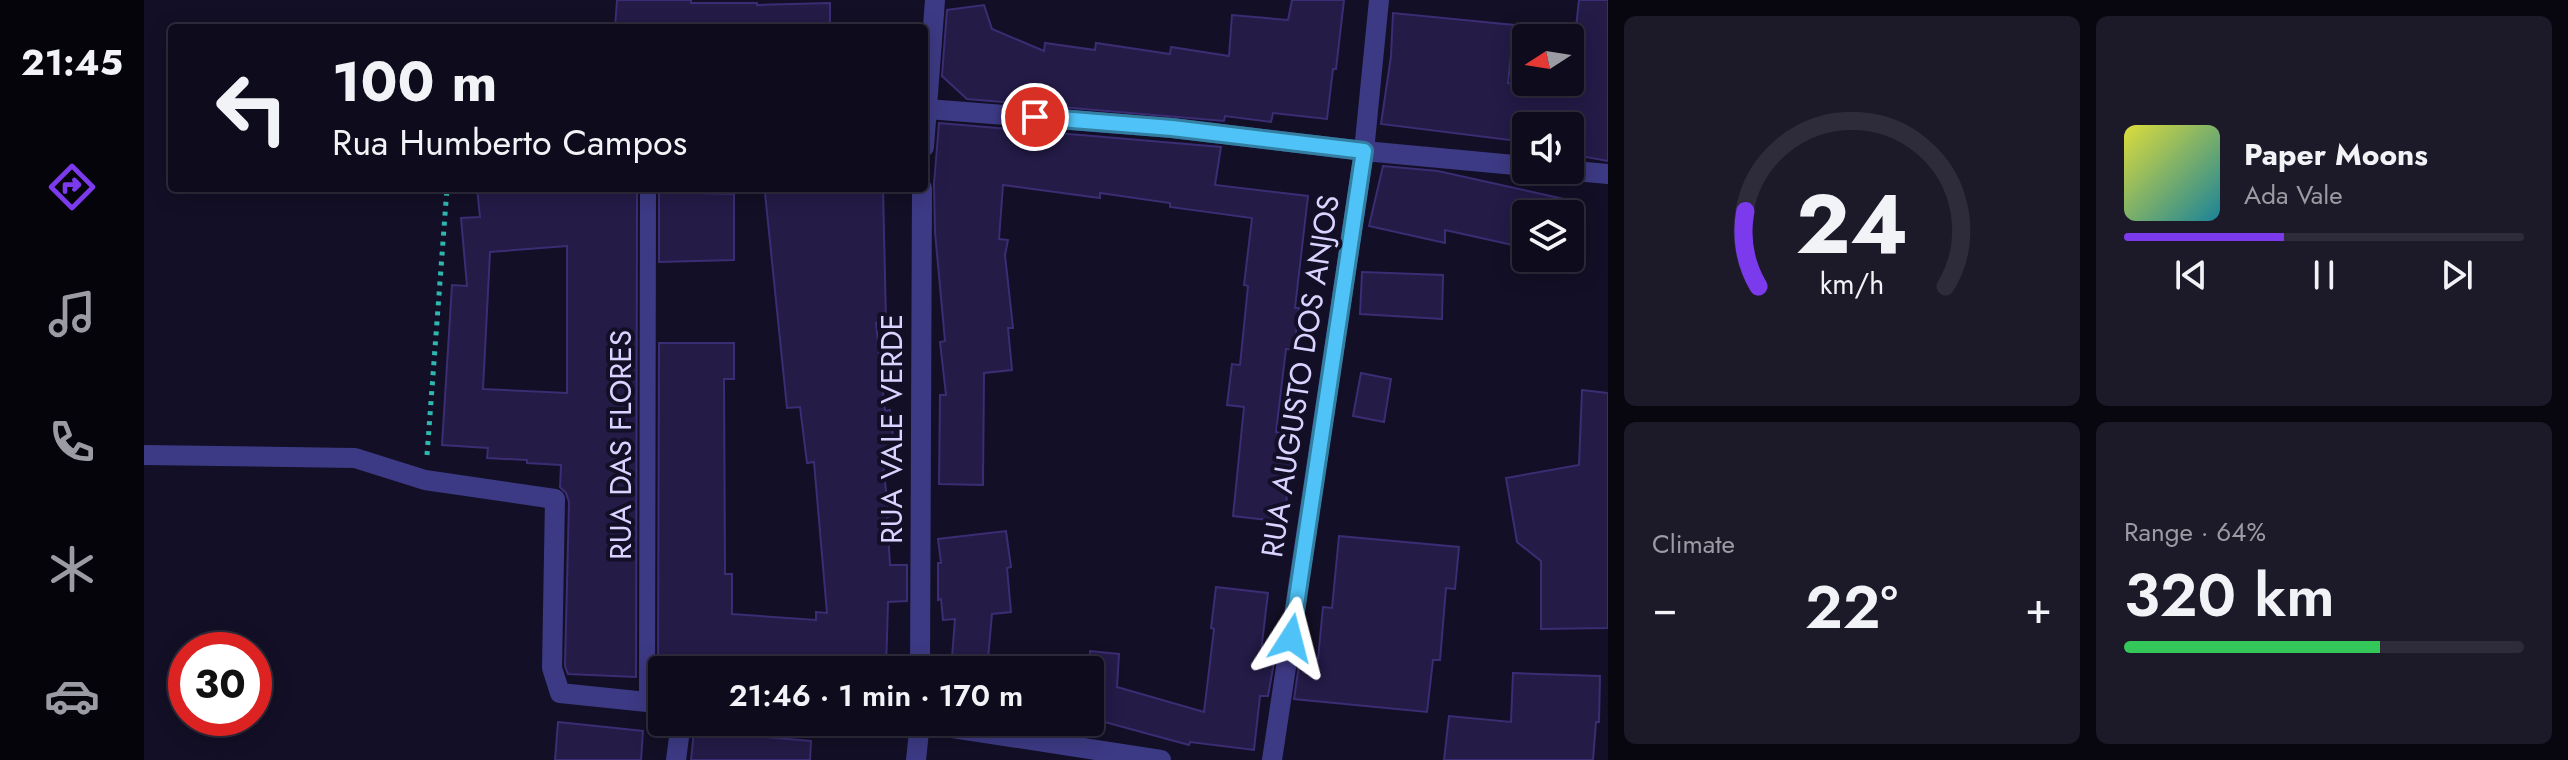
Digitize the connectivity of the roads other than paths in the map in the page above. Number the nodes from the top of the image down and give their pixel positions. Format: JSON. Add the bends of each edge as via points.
{"nodes":[{"id":1,"x":935,"y":0,"type":"edge"},
{"id":2,"x":1379,"y":0,"type":"edge"},
{"id":3,"x":928,"y":95,"type":"edge"},
{"id":4,"x":928,"y":109,"type":"edge"},
{"id":5,"x":1364,"y":151,"type":"junction"},
{"id":6,"x":1512,"y":165,"type":"edge"},
{"id":7,"x":1584,"y":172,"type":"edge"},
{"id":8,"x":1608,"y":174,"type":"edge"},
{"id":9,"x":648,"y":192,"type":"edge"},
{"id":10,"x":922,"y":192,"type":"edge"},
{"id":11,"x":144,"y":455,"type":"edge"},
{"id":12,"x":654,"y":656,"type":"edge"},
{"id":13,"x":920,"y":656,"type":"edge"},
{"id":14,"x":648,"y":703,"type":"edge"},
{"id":15,"x":679,"y":736,"type":"edge"},
{"id":16,"x":919,"y":736,"type":"edge"},
{"id":17,"x":1009,"y":736,"type":"edge"},
{"id":18,"x":676,"y":760,"type":"edge"},
{"id":19,"x":916,"y":760,"type":"edge"},
{"id":20,"x":1161,"y":760,"type":"edge"},
{"id":21,"x":1272,"y":760,"type":"edge"}],
"edges":[{"from":1,"to":3,"type":"street"},
{"from":2,"to":5,"type":"street","name":"RUA AUGUSTO DOS ANJOS"},
{"from":4,"to":5,"type":"street","via":[[1172,128]]},
{"from":5,"to":6,"type":"street"},
{"from":5,"to":21,"type":"street","name":"RUA AUGUSTO DOS ANJOS"},
{"from":7,"to":8,"type":"street"},
{"from":9,"to":12,"type":"lane","name":"RUA DAS FLORES"},
{"from":10,"to":13,"type":"street","name":"RUA VALE VERDE"},
{"from":11,"to":14,"type":"street","via":[[355,458],[425,480],[555,499],[552,668],[560,693]]},
{"from":15,"to":18,"type":"street"},
{"from":16,"to":19,"type":"street"},
{"from":17,"to":20,"type":"street"}]}
